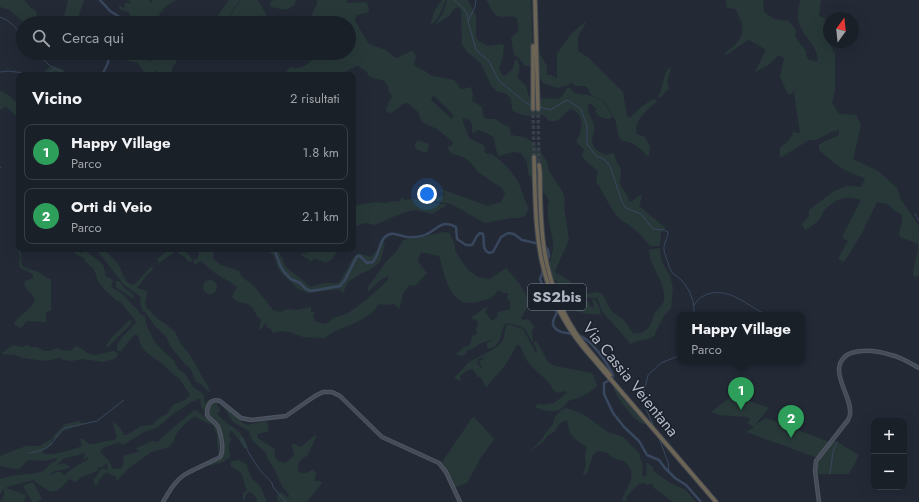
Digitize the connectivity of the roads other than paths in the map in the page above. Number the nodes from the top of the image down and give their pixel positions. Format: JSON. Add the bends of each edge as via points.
{"nodes":[{"id":1,"x":533,"y":0,"type":"edge"},
{"id":2,"x":534,"y":51,"type":"junction"},
{"id":3,"x":533,"y":109,"type":"tunnel mouth"},
{"id":4,"x":538,"y":109,"type":"tunnel mouth"},
{"id":5,"x":534,"y":157,"type":"tunnel mouth"},
{"id":6,"x":539,"y":165,"type":"tunnel mouth"},
{"id":7,"x":919,"y":368,"type":"edge"},
{"id":8,"x":619,"y":387,"type":"junction"},
{"id":9,"x":670,"y":447,"type":"junction"},
{"id":10,"x":163,"y":502,"type":"edge"},
{"id":11,"x":460,"y":502,"type":"edge"},
{"id":12,"x":717,"y":502,"type":"edge"},
{"id":13,"x":819,"y":502,"type":"edge"}],
"edges":[{"from":1,"to":2,"type":"highway"},
{"from":2,"to":3,"type":"highway"},
{"from":2,"to":4,"type":"highway"},
{"from":5,"to":8,"type":"highway","name":"Via Cassia Veientana","number":"SS2bis","via":[[538,244],[549,288],[575,336]]},
{"from":6,"to":8,"type":"highway","name":"Via Cassia Veientana","number":"SS2bis","via":[[542,244],[558,299],[575,332]]},
{"from":7,"to":13,"type":"street","via":[[889,354],[855,351],[845,357],[840,364],[840,372],[851,412],[848,420],[816,461],[814,471]]},
{"from":8,"to":9,"type":"highway","name":"Via Cassia Veientana","number":"SS2bis"},
{"from":9,"to":12,"type":"highway","name":"Via Cassia Veientana","number":"SS2bis"},
{"from":9,"to":12,"type":"highway","name":"Via Cassia Veientana","number":"SS2bis"},
{"from":10,"to":11,"type":"street","via":[[181,477],[220,456],[222,447],[219,429],[207,414],[211,401],[218,400],[243,419],[272,418],[289,414],[320,393],[326,392],[340,396],[382,437],[439,463]]}]}
